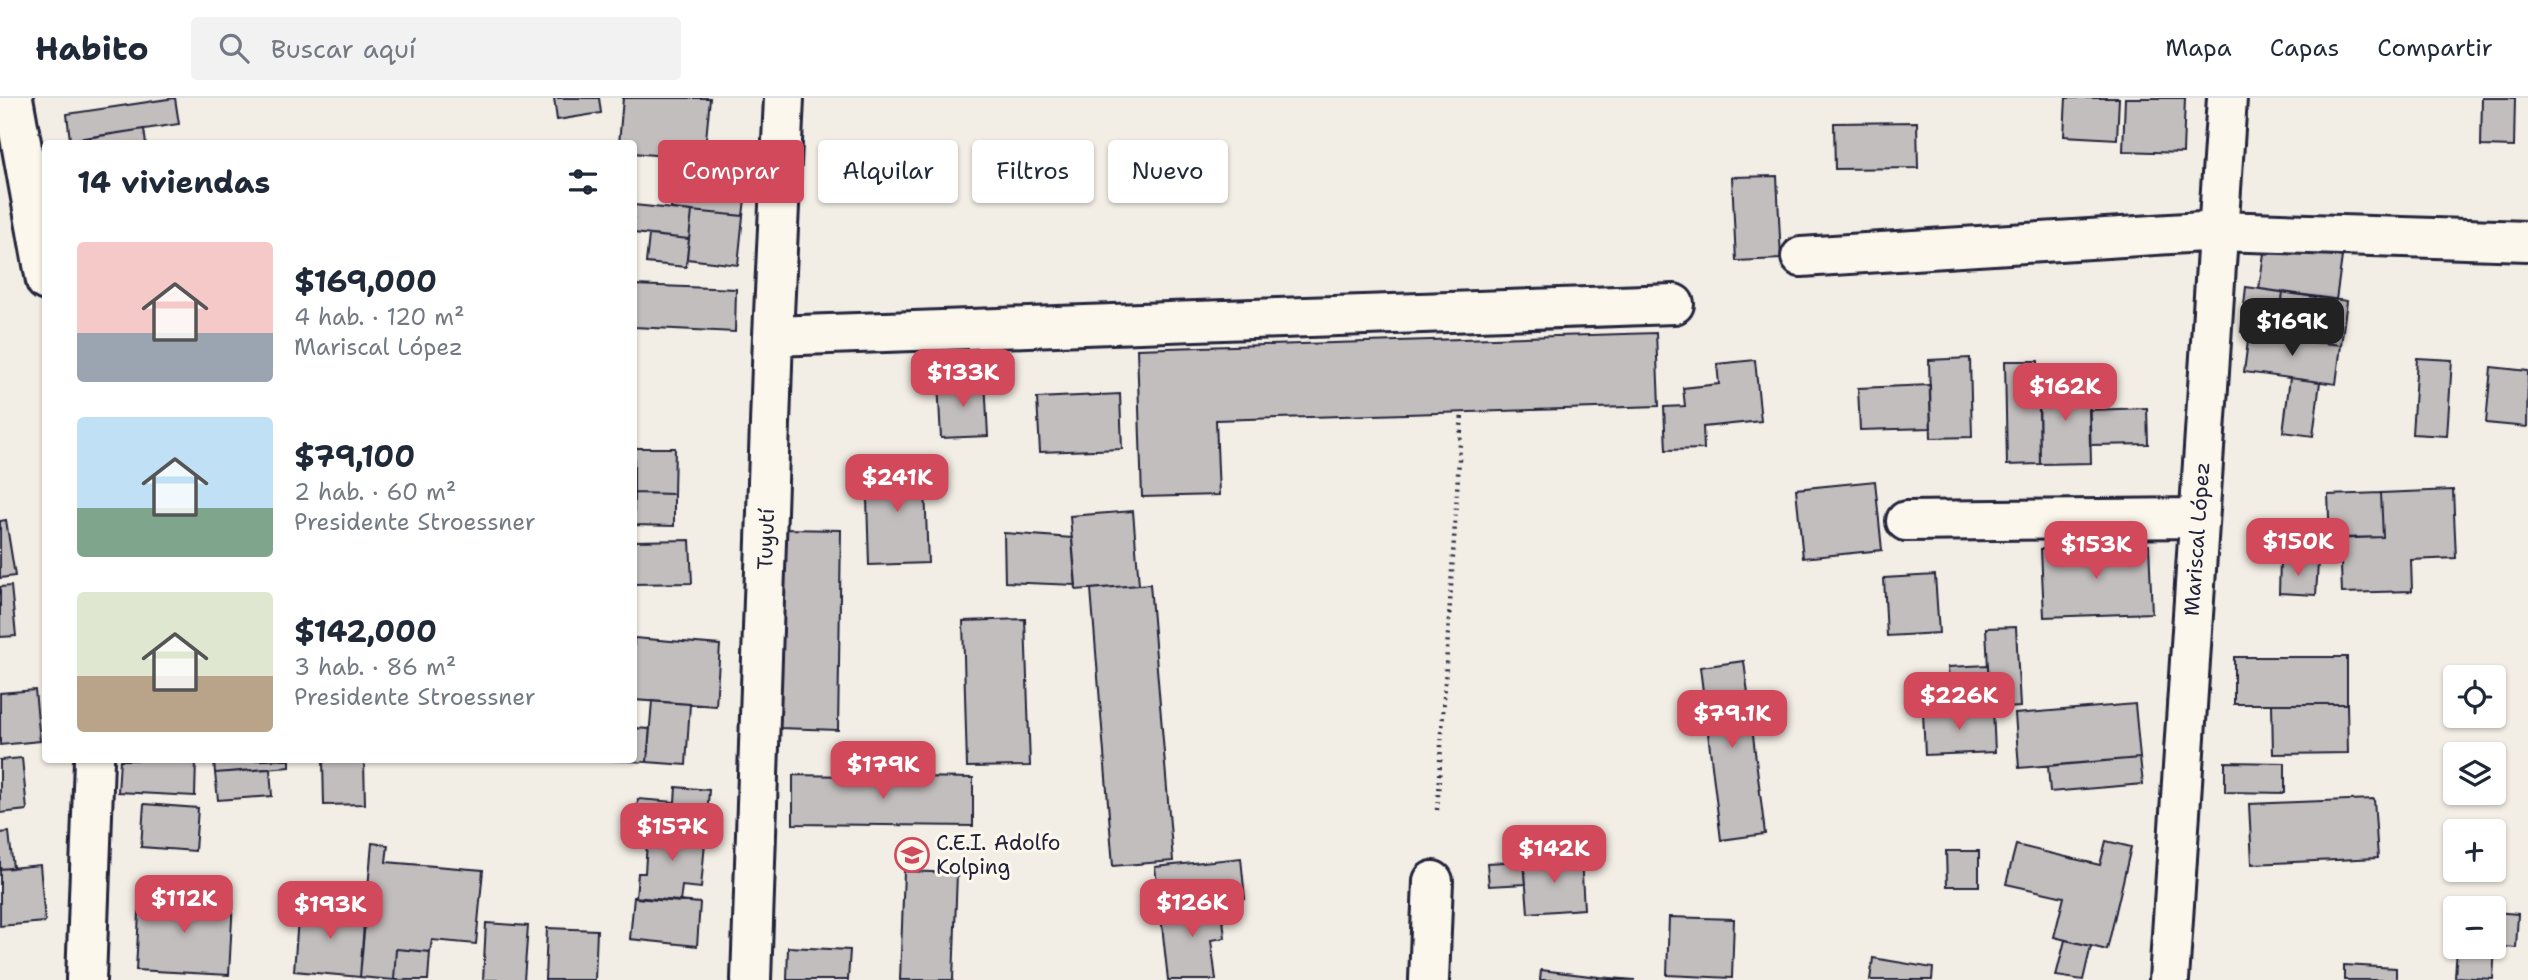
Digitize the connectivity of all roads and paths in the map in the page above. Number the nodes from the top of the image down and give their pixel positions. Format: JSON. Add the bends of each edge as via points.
{"nodes":[{"id":1,"x":13,"y":98,"type":"edge"},
{"id":2,"x":784,"y":98,"type":"edge"},
{"id":3,"x":2227,"y":98,"type":"edge"},
{"id":4,"x":13,"y":159,"type":"edge"},
{"id":5,"x":2218,"y":231,"type":"junction"},
{"id":6,"x":2528,"y":241,"type":"edge"},
{"id":7,"x":1801,"y":257,"type":"dead end"},
{"id":8,"x":42,"y":266,"type":"edge"},
{"id":9,"x":1674,"y":304,"type":"dead end"},
{"id":10,"x":772,"y":336,"type":"junction"},
{"id":11,"x":1462,"y":412,"type":"dead end"},
{"id":12,"x":2199,"y":518,"type":"junction"},
{"id":13,"x":1906,"y":521,"type":"dead end"},
{"id":14,"x":94,"y":763,"type":"edge"},
{"id":15,"x":1437,"y":810,"type":"dead end"},
{"id":16,"x":1433,"y":881,"type":"dead end"},
{"id":17,"x":86,"y":980,"type":"edge"},
{"id":18,"x":751,"y":980,"type":"edge"},
{"id":19,"x":1429,"y":980,"type":"edge"},
{"id":20,"x":2169,"y":980,"type":"edge"}],
"edges":[{"from":1,"to":4,"type":"street"},
{"from":2,"to":10,"type":"street","name":"Tuyutí"},
{"from":3,"to":5,"type":"street","name":"Mariscal López"},
{"from":4,"to":8,"type":"street"},
{"from":5,"to":6,"type":"street"},
{"from":5,"to":7,"type":"street"},
{"from":5,"to":12,"type":"street","name":"Mariscal López"},
{"from":9,"to":10,"type":"street"},
{"from":10,"to":18,"type":"street","name":"Tuyutí"},
{"from":11,"to":15,"type":"path"},
{"from":12,"to":13,"type":"street"},
{"from":12,"to":20,"type":"street","name":"Mariscal López"},
{"from":14,"to":17,"type":"street"},
{"from":16,"to":19,"type":"street"}]}
